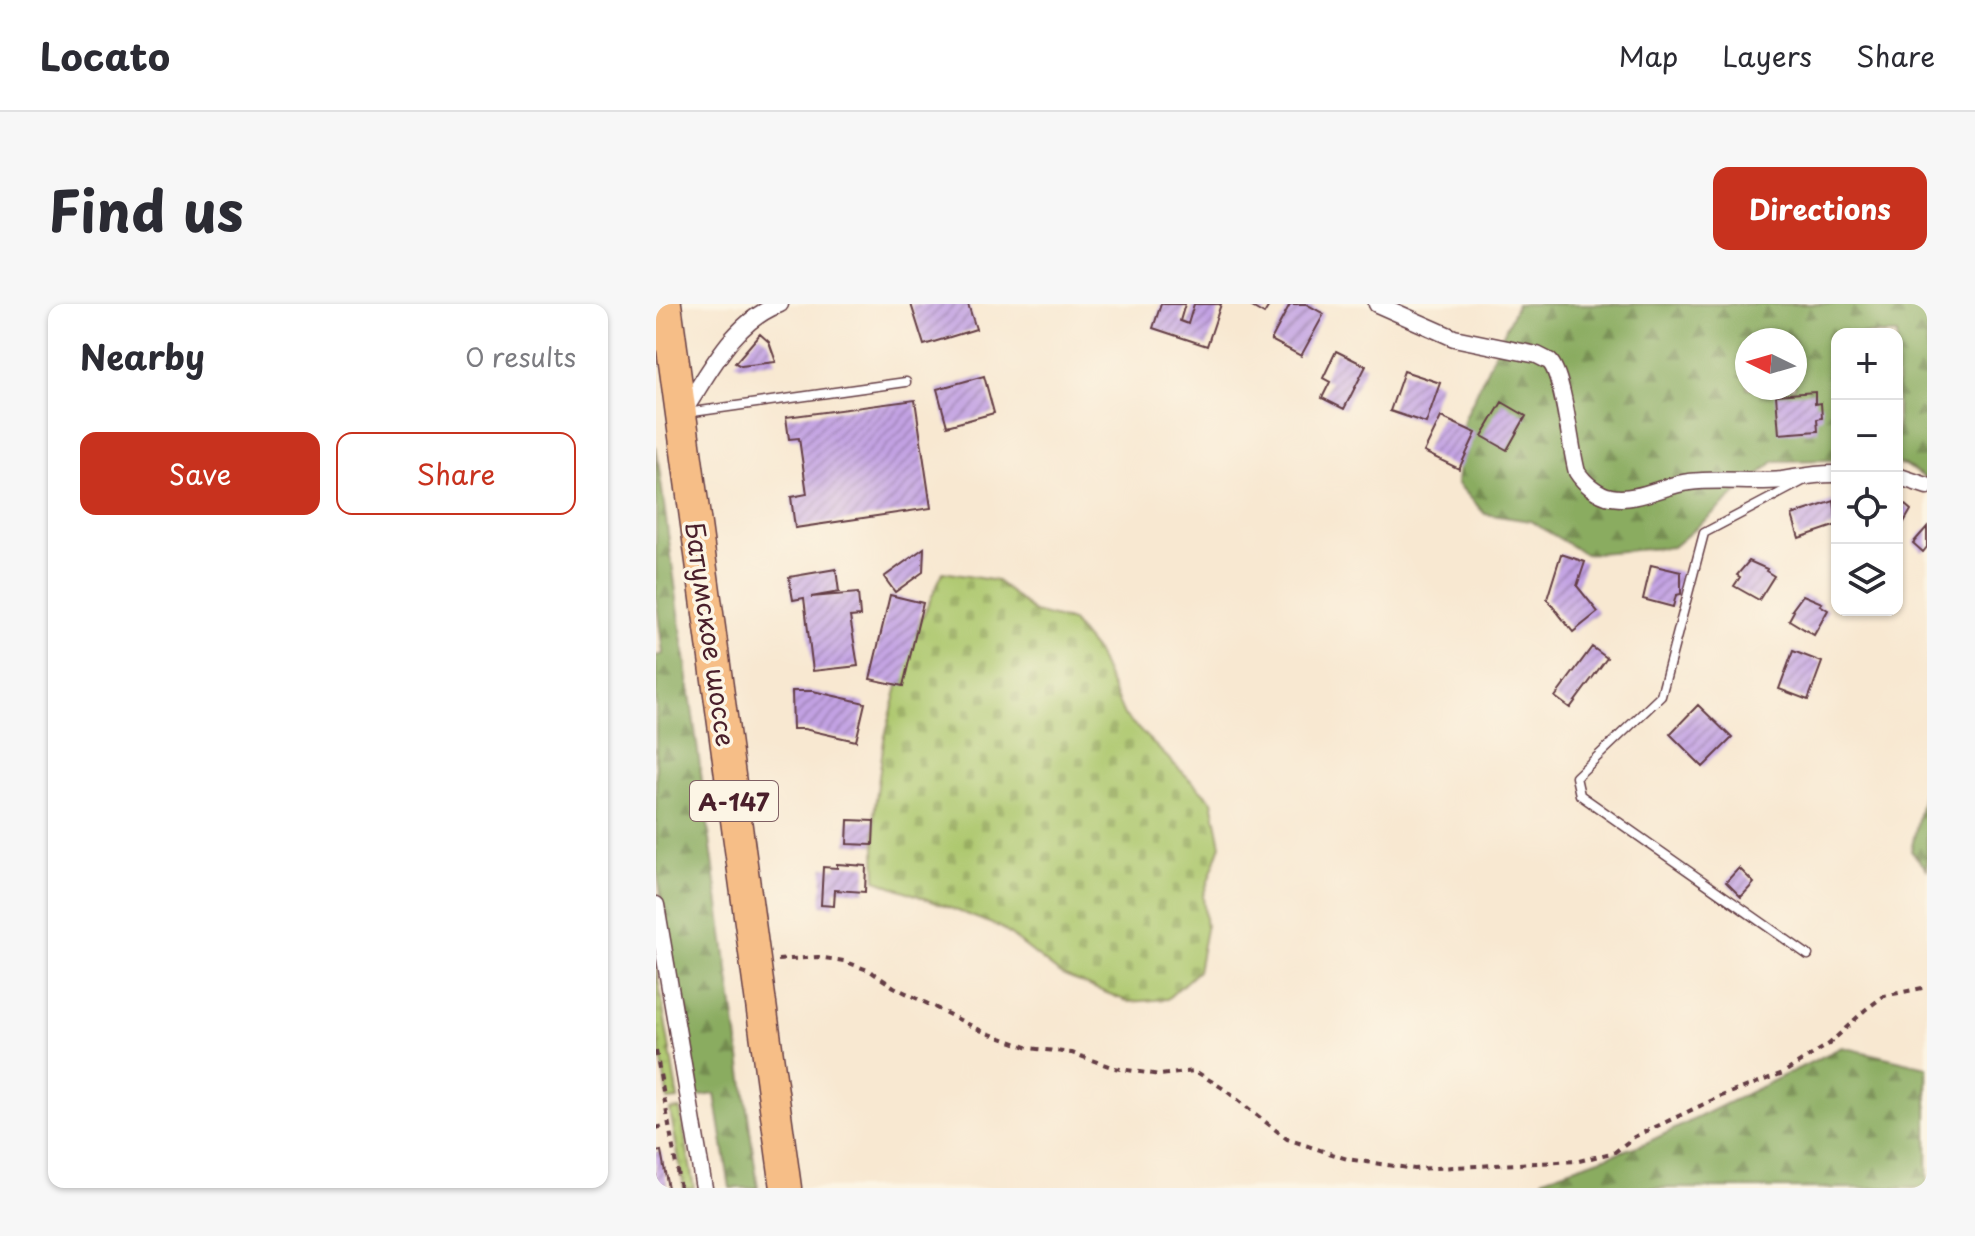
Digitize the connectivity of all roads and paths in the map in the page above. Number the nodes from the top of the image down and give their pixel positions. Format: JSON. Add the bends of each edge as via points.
{"nodes":[{"id":1,"x":666,"y":304,"type":"edge"},
{"id":2,"x":780,"y":304,"type":"edge"},
{"id":3,"x":1377,"y":304,"type":"edge"},
{"id":4,"x":906,"y":382,"type":"dead end"},
{"id":5,"x":682,"y":414,"type":"junction"},
{"id":6,"x":1818,"y":473,"type":"junction"},
{"id":7,"x":1831,"y":474,"type":"edge"},
{"id":8,"x":1903,"y":478,"type":"edge"},
{"id":9,"x":1927,"y":486,"type":"edge"},
{"id":10,"x":656,"y":905,"type":"edge"},
{"id":11,"x":1808,"y":955,"type":"dead end"},
{"id":12,"x":755,"y":962,"type":"junction"},
{"id":13,"x":1927,"y":987,"type":"edge"},
{"id":14,"x":656,"y":1051,"type":"edge"},
{"id":15,"x":668,"y":1125,"type":"junction"},
{"id":16,"x":656,"y":1128,"type":"edge"},
{"id":17,"x":680,"y":1188,"type":"edge"},
{"id":18,"x":704,"y":1188,"type":"edge"},
{"id":19,"x":786,"y":1188,"type":"edge"}],
"edges":[{"from":1,"to":5,"type":"highway","name":"Батумское шоссе","number":"А-147"},
{"from":2,"to":5,"type":"street","via":[[762,311],[738,333]]},
{"from":3,"to":6,"type":"street","via":[[1454,338],[1548,360],[1555,369],[1577,472],[1610,497],[1688,482],[1780,480]]},
{"from":4,"to":5,"type":"lane"},
{"from":5,"to":12,"type":"highway","name":"Батумское шоссе","number":"А-147"},
{"from":6,"to":7,"type":"street"},
{"from":6,"to":11,"type":"lane","via":[[1704,533],[1661,696],[1576,777],[1580,795]]},
{"from":8,"to":9,"type":"street"},
{"from":10,"to":18,"type":"street"},
{"from":12,"to":13,"type":"path","via":[[818,957],[844,961],[984,1032],[1029,1048],[1160,1075],[1195,1071],[1287,1139],[1347,1159],[1414,1169],[1579,1161],[1615,1152],[1634,1137],[1719,1097],[1783,1073],[1829,1044],[1884,996]]},
{"from":12,"to":19,"type":"highway","name":"Батумское шоссе","number":"А-147"},
{"from":14,"to":15,"type":"path"},
{"from":15,"to":16,"type":"path"},
{"from":15,"to":17,"type":"path"}]}
